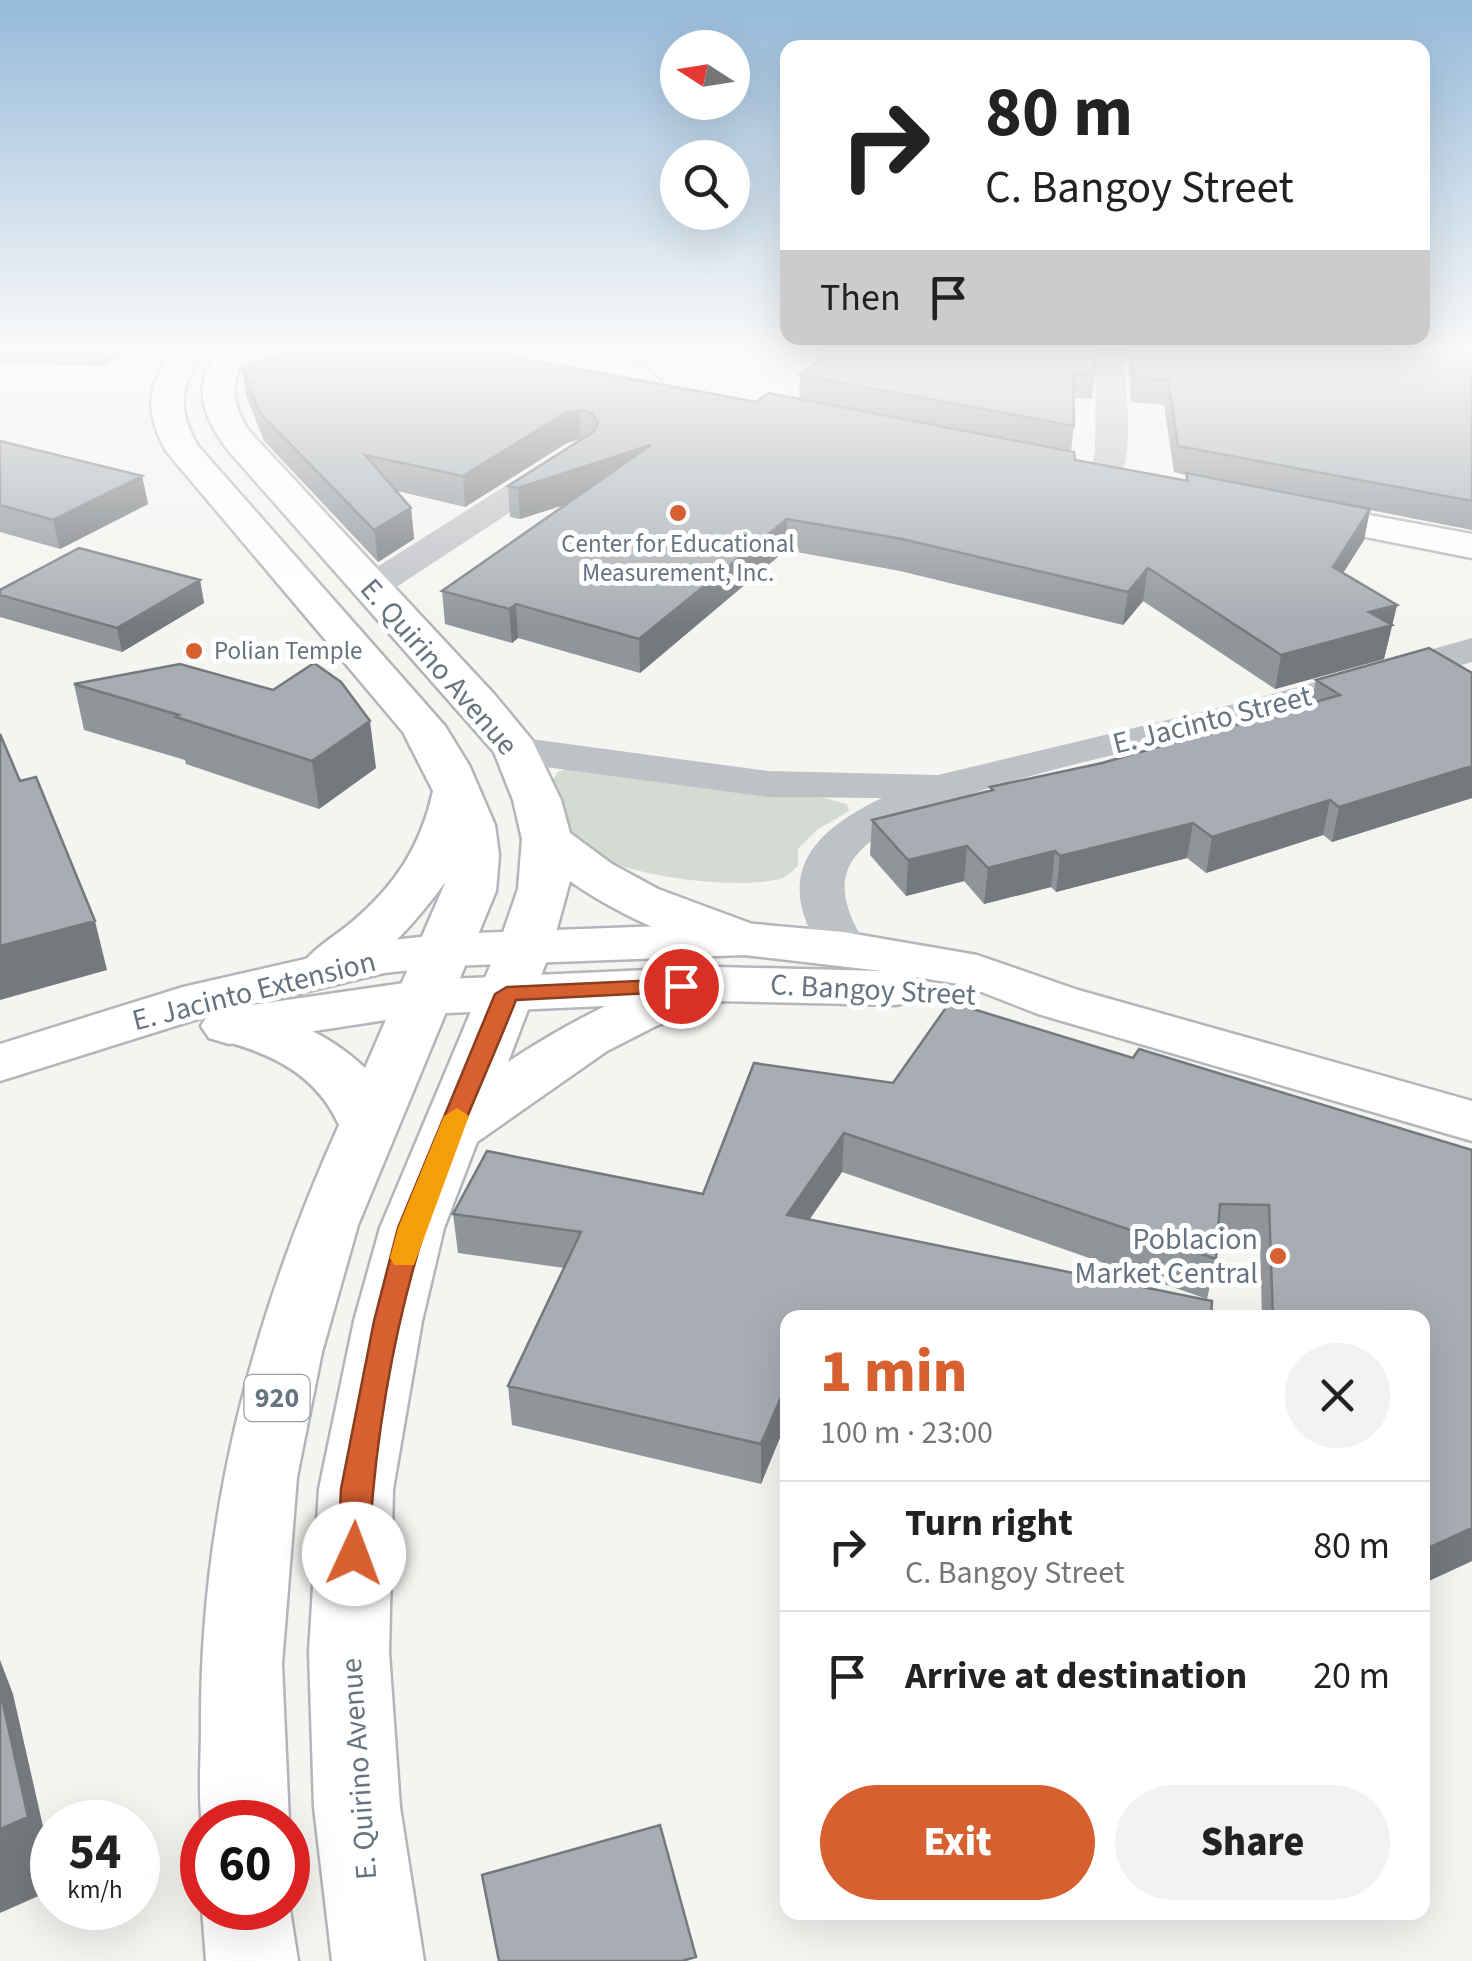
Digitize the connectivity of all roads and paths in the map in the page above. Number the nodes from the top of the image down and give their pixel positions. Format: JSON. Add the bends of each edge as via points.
{"nodes":[{"id":1,"x":240,"y":442,"type":"edge"},
{"id":2,"x":178,"y":443,"type":"edge"},
{"id":3,"x":237,"y":443,"type":"edge"},
{"id":4,"x":1111,"y":443,"type":"edge"},
{"id":5,"x":183,"y":451,"type":"junction"},
{"id":6,"x":580,"y":452,"type":"edge"},
{"id":7,"x":1068,"y":468,"type":"edge"},
{"id":8,"x":1106,"y":476,"type":"junction"},
{"id":9,"x":1144,"y":483,"type":"edge"},
{"id":10,"x":1260,"y":505,"type":"edge"},
{"id":11,"x":1472,"y":546,"type":"edge"},
{"id":12,"x":370,"y":587,"type":"junction"},
{"id":13,"x":1472,"y":650,"type":"edge"},
{"id":14,"x":516,"y":750,"type":"junction"},
{"id":15,"x":950,"y":786,"type":"junction"},
{"id":16,"x":457,"y":789,"type":"junction"},
{"id":17,"x":547,"y":839,"type":"junction"},
{"id":18,"x":843,"y":948,"type":"junction"},
{"id":19,"x":730,"y":962,"type":"junction"},
{"id":20,"x":326,"y":968,"type":"junction"},
{"id":21,"x":516,"y":970,"type":"junction"},
{"id":22,"x":436,"y":974,"type":"junction"},
{"id":23,"x":1058,"y":1002,"type":"junction"},
{"id":24,"x":231,"y":1025,"type":"junction"},
{"id":25,"x":65,"y":1044,"type":"junction"},
{"id":26,"x":0,"y":1063,"type":"edge"},
{"id":27,"x":1472,"y":1121,"type":"edge"},
{"id":28,"x":369,"y":1124,"type":"junction"},
{"id":29,"x":450,"y":1132,"type":"junction"},
{"id":30,"x":244,"y":1800,"type":"edge"},
{"id":31,"x":249,"y":1930,"type":"edge"},
{"id":32,"x":252,"y":1961,"type":"edge"},
{"id":33,"x":378,"y":1961,"type":"edge"}],
"edges":[{"from":1,"to":12,"type":"main road","name":"E. Quirino Avenue"},
{"from":2,"to":5,"type":"main road","name":"E. Quirino Avenue","number":"920"},
{"from":3,"to":5,"type":"main road"},
{"from":4,"to":8,"type":"street"},
{"from":5,"to":16,"type":"main road","name":"E. Quirino Avenue","number":"920","via":[[422,726]]},
{"from":6,"to":12,"type":"street"},
{"from":7,"to":8,"type":"main road"},
{"from":8,"to":9,"type":"main road"},
{"from":10,"to":11,"type":"main road"},
{"from":12,"to":14,"type":"main road","name":"E. Quirino Avenue"},
{"from":13,"to":15,"type":"street","name":"E. Jacinto Street"},
{"from":14,"to":15,"type":"street","name":"E. Jacinto Street","via":[[768,784]]},
{"from":14,"to":17,"type":"main road","name":"E. Quirino Avenue"},
{"from":15,"to":18,"type":"street","name":"E. Jacinto Street","via":[[857,833],[824,868],[820,896]]},
{"from":16,"to":20,"type":"main road","via":[[454,818],[424,877],[366,938]]},
{"from":16,"to":22,"type":"main road","name":"E. Quirino Avenue","number":"920","via":[[474,855],[470,891]]},
{"from":17,"to":19,"type":"main road","via":[[604,884],[674,916]]},
{"from":17,"to":21,"type":"main road","name":"E. Quirino Avenue","via":[[544,889]]},
{"from":18,"to":19,"type":"main road","name":"C. Bangoy Street"},
{"from":18,"to":23,"type":"main road","name":"C. Bangoy Street","via":[[977,972]]},
{"from":19,"to":21,"type":"main road","name":"C. Bangoy Street"},
{"from":19,"to":23,"type":"main road","name":"C. Bangoy Street","via":[[876,986]]},
{"from":19,"to":29,"type":"main road","via":[[588,1039]]},
{"from":20,"to":22,"type":"main road","name":"E. Jacinto Extension"},
{"from":20,"to":25,"type":"main road","name":"E. Jacinto Extension"},
{"from":21,"to":22,"type":"main road","name":"C. Bangoy Street"},
{"from":21,"to":29,"type":"main road","name":"E. Quirino Avenue"},
{"from":22,"to":24,"type":"main road","name":"E. Jacinto Extension"},
{"from":22,"to":28,"type":"main road","name":"E. Quirino Avenue","number":"920"},
{"from":23,"to":27,"type":"main road","name":"C. Bangoy Street"},
{"from":24,"to":25,"type":"main road","name":"E. Jacinto Extension"},
{"from":24,"to":28,"type":"main road","via":[[322,1059],[360,1099]]},
{"from":25,"to":26,"type":"main road","name":"E. Jacinto Extension"},
{"from":28,"to":30,"type":"main road","name":"E. Quirino Avenue","number":"920","via":[[320,1243],[260,1477],[241,1664]]},
{"from":29,"to":33,"type":"main road","name":"E. Quirino Avenue","via":[[412,1228],[356,1489],[350,1652],[356,1807]]},
{"from":31,"to":32,"type":"main road"}]}
